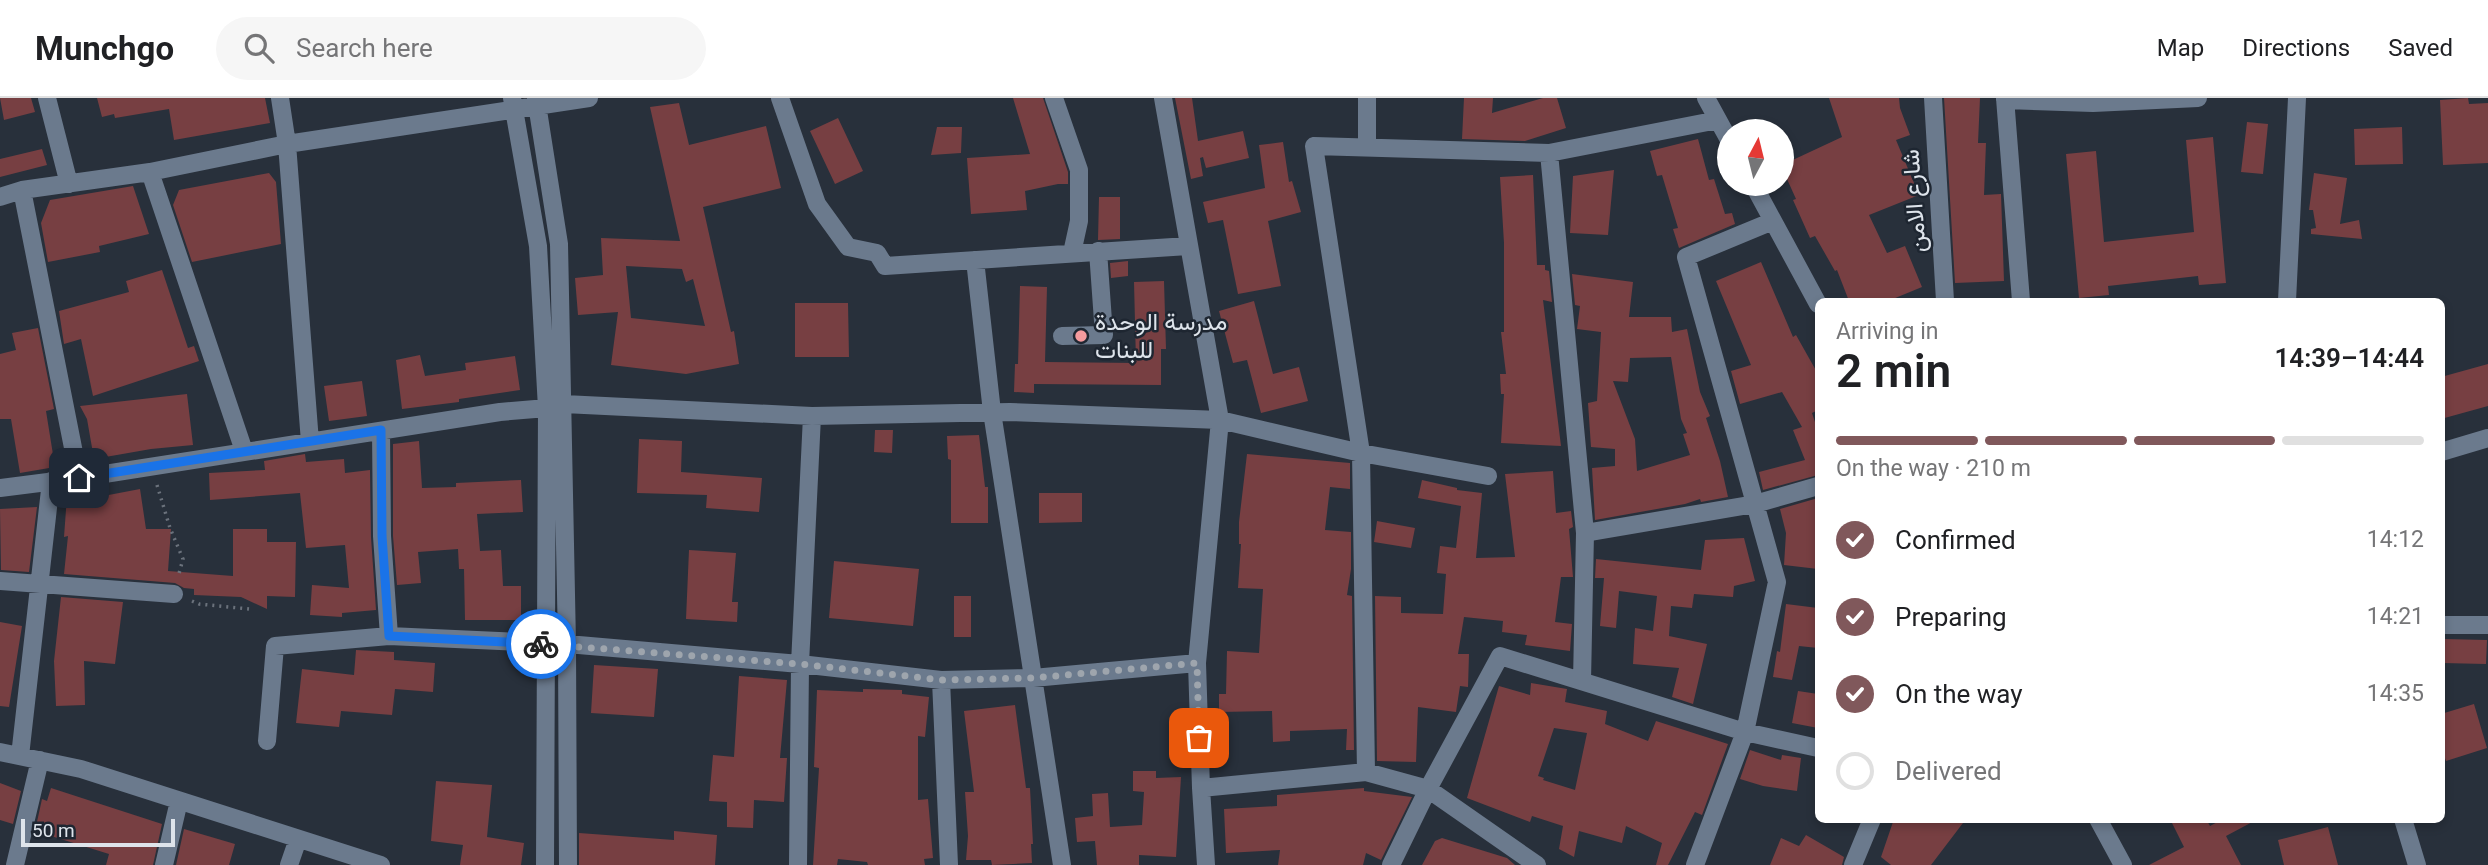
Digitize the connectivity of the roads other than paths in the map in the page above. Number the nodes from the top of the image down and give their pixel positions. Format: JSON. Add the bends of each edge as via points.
{"nodes":[{"id":1,"x":47,"y":98,"type":"edge"},
{"id":2,"x":280,"y":98,"type":"edge"},
{"id":3,"x":589,"y":98,"type":"edge"},
{"id":4,"x":780,"y":98,"type":"edge"},
{"id":5,"x":1054,"y":98,"type":"edge"},
{"id":6,"x":1163,"y":98,"type":"edge"},
{"id":7,"x":1367,"y":98,"type":"edge"},
{"id":8,"x":1706,"y":98,"type":"edge"},
{"id":9,"x":1933,"y":98,"type":"edge"},
{"id":10,"x":2198,"y":98,"type":"edge"},
{"id":11,"x":2297,"y":98,"type":"edge"},
{"id":12,"x":2005,"y":99,"type":"edge"},
{"id":13,"x":536,"y":102,"type":"edge"},
{"id":14,"x":512,"y":104,"type":"edge"},
{"id":15,"x":1717,"y":119,"type":"edge"},
{"id":16,"x":1717,"y":120,"type":"edge"},
{"id":17,"x":287,"y":144,"type":"junction"},
{"id":18,"x":1367,"y":147,"type":"junction"},
{"id":19,"x":1549,"y":153,"type":"junction"},
{"id":20,"x":150,"y":172,"type":"junction"},
{"id":21,"x":69,"y":184,"type":"junction"},
{"id":22,"x":23,"y":190,"type":"junction"},
{"id":23,"x":1759,"y":196,"type":"edge"},
{"id":24,"x":0,"y":197,"type":"edge"},
{"id":25,"x":1773,"y":221,"type":"junction"},
{"id":26,"x":1188,"y":246,"type":"junction"},
{"id":27,"x":1098,"y":251,"type":"junction"},
{"id":28,"x":1072,"y":253,"type":"junction"},
{"id":29,"x":975,"y":260,"type":"junction"},
{"id":30,"x":1815,"y":298,"type":"edge"},
{"id":31,"x":1945,"y":298,"type":"edge"},
{"id":32,"x":2021,"y":298,"type":"edge"},
{"id":33,"x":2287,"y":298,"type":"edge"},
{"id":34,"x":1062,"y":336,"type":"dead end"},
{"id":35,"x":555,"y":406,"type":"junction"},
{"id":36,"x":992,"y":412,"type":"junction"},
{"id":37,"x":812,"y":416,"type":"junction"},
{"id":38,"x":1220,"y":420,"type":"junction"},
{"id":39,"x":381,"y":430,"type":"junction"},
{"id":40,"x":2488,"y":438,"type":"edge"},
{"id":41,"x":310,"y":442,"type":"junction"},
{"id":42,"x":244,"y":451,"type":"junction"},
{"id":43,"x":2445,"y":451,"type":"edge"},
{"id":44,"x":1362,"y":453,"type":"junction"},
{"id":45,"x":1488,"y":476,"type":"dead end"},
{"id":46,"x":79,"y":478,"type":"junction"},
{"id":47,"x":51,"y":481,"type":"junction"},
{"id":48,"x":1815,"y":487,"type":"edge"},
{"id":49,"x":0,"y":488,"type":"edge"},
{"id":50,"x":1755,"y":504,"type":"junction"},
{"id":51,"x":1585,"y":533,"type":"junction"},
{"id":52,"x":0,"y":581,"type":"edge"},
{"id":53,"x":40,"y":585,"type":"junction"},
{"id":54,"x":174,"y":594,"type":"road end"},
{"id":55,"x":2445,"y":625,"type":"edge"},
{"id":56,"x":2488,"y":625,"type":"edge"},
{"id":57,"x":389,"y":636,"type":"junction"},
{"id":58,"x":546,"y":644,"type":"junction"},
{"id":59,"x":567,"y":644,"type":"junction"},
{"id":60,"x":1197,"y":663,"type":"junction"},
{"id":61,"x":800,"y":664,"type":"junction"},
{"id":62,"x":1033,"y":678,"type":"junction"},
{"id":63,"x":942,"y":680,"type":"junction"},
{"id":64,"x":1582,"y":681,"type":"junction"},
{"id":65,"x":1745,"y":732,"type":"junction"},
{"id":66,"x":267,"y":741,"type":"dead end"},
{"id":67,"x":1815,"y":747,"type":"edge"},
{"id":68,"x":0,"y":752,"type":"edge"},
{"id":69,"x":20,"y":756,"type":"junction"},
{"id":70,"x":40,"y":760,"type":"junction"},
{"id":71,"x":1366,"y":772,"type":"junction"},
{"id":72,"x":1201,"y":788,"type":"junction"},
{"id":73,"x":1428,"y":789,"type":"junction"},
{"id":74,"x":179,"y":801,"type":"junction"},
{"id":75,"x":1870,"y":823,"type":"edge"},
{"id":76,"x":2100,"y":823,"type":"edge"},
{"id":77,"x":2404,"y":823,"type":"edge"},
{"id":78,"x":298,"y":839,"type":"junction"},
{"id":79,"x":15,"y":865,"type":"edge"},
{"id":80,"x":164,"y":865,"type":"edge"},
{"id":81,"x":289,"y":865,"type":"edge"},
{"id":82,"x":381,"y":865,"type":"edge"},
{"id":83,"x":545,"y":865,"type":"edge"},
{"id":84,"x":568,"y":865,"type":"edge"},
{"id":85,"x":798,"y":865,"type":"edge"},
{"id":86,"x":949,"y":865,"type":"edge"},
{"id":87,"x":1062,"y":865,"type":"edge"},
{"id":88,"x":1206,"y":865,"type":"edge"},
{"id":89,"x":1391,"y":865,"type":"edge"},
{"id":90,"x":1537,"y":865,"type":"edge"},
{"id":91,"x":1695,"y":865,"type":"edge"},
{"id":92,"x":1853,"y":865,"type":"edge"},
{"id":93,"x":2123,"y":865,"type":"edge"},
{"id":94,"x":2417,"y":865,"type":"edge"}],
"edges":[{"from":1,"to":21,"type":"street"},
{"from":2,"to":17,"type":"street"},
{"from":3,"to":13,"type":"street"},
{"from":4,"to":29,"type":"street","via":[[817,204],[848,247],[877,253],[885,266]]},
{"from":5,"to":28,"type":"street","via":[[1079,170],[1079,221]]},
{"from":6,"to":26,"type":"street"},
{"from":7,"to":18,"type":"street"},
{"from":8,"to":15,"type":"street"},
{"from":9,"to":31,"type":"street","name":"شارع الامن"},
{"from":10,"to":12,"type":"street","via":[[2093,103]]},
{"from":11,"to":33,"type":"street"},
{"from":12,"to":32,"type":"street"},
{"from":13,"to":14,"type":"street"},
{"from":13,"to":35,"type":"street","via":[[559,244]]},
{"from":14,"to":17,"type":"street"},
{"from":14,"to":35,"type":"street","via":[[538,246]]},
{"from":16,"to":19,"type":"street"},
{"from":17,"to":20,"type":"street"},
{"from":17,"to":41,"type":"street"},
{"from":18,"to":19,"type":"street"},
{"from":18,"to":44,"type":"street","via":[[1314,146]]},
{"from":19,"to":51,"type":"street"},
{"from":20,"to":21,"type":"street"},
{"from":20,"to":42,"type":"street"},
{"from":21,"to":22,"type":"street"},
{"from":22,"to":24,"type":"street"},
{"from":22,"to":46,"type":"street"},
{"from":23,"to":25,"type":"street"},
{"from":25,"to":30,"type":"street"},
{"from":25,"to":50,"type":"street","via":[[1686,257]]},
{"from":26,"to":27,"type":"street"},
{"from":26,"to":38,"type":"street"},
{"from":27,"to":28,"type":"street"},
{"from":27,"to":34,"type":"street","via":[[1104,335]]},
{"from":28,"to":29,"type":"street"},
{"from":29,"to":36,"type":"street"},
{"from":35,"to":37,"type":"street"},
{"from":35,"to":39,"type":"street"},
{"from":35,"to":58,"type":"street"},
{"from":35,"to":59,"type":"street"},
{"from":36,"to":37,"type":"street"},
{"from":36,"to":38,"type":"street"},
{"from":36,"to":62,"type":"street"},
{"from":37,"to":61,"type":"street"},
{"from":38,"to":44,"type":"street"},
{"from":38,"to":60,"type":"street"},
{"from":39,"to":41,"type":"street"},
{"from":39,"to":57,"type":"street"},
{"from":40,"to":43,"type":"street"},
{"from":41,"to":42,"type":"street"},
{"from":42,"to":46,"type":"street"},
{"from":44,"to":45,"type":"street"},
{"from":44,"to":71,"type":"street"},
{"from":46,"to":47,"type":"street"},
{"from":47,"to":49,"type":"street"},
{"from":47,"to":53,"type":"street"},
{"from":48,"to":50,"type":"street"},
{"from":50,"to":51,"type":"street"},
{"from":50,"to":65,"type":"street","via":[[1777,582]]},
{"from":51,"to":64,"type":"street"},
{"from":52,"to":53,"type":"street"},
{"from":53,"to":54,"type":"street"},
{"from":53,"to":69,"type":"street"},
{"from":55,"to":56,"type":"street"},
{"from":57,"to":58,"type":"street"},
{"from":57,"to":66,"type":"street","via":[[275,646]]},
{"from":58,"to":59,"type":"street"},
{"from":58,"to":83,"type":"street"},
{"from":59,"to":61,"type":"street"},
{"from":59,"to":84,"type":"street"},
{"from":60,"to":62,"type":"street"},
{"from":60,"to":72,"type":"street"},
{"from":61,"to":63,"type":"street"},
{"from":61,"to":85,"type":"street"},
{"from":62,"to":63,"type":"street"},
{"from":62,"to":87,"type":"street"},
{"from":63,"to":86,"type":"street"},
{"from":64,"to":65,"type":"street"},
{"from":64,"to":73,"type":"street","via":[[1500,656]]},
{"from":65,"to":67,"type":"street"},
{"from":65,"to":91,"type":"street"},
{"from":68,"to":69,"type":"street"},
{"from":69,"to":70,"type":"street"},
{"from":70,"to":74,"type":"street"},
{"from":70,"to":79,"type":"street"},
{"from":71,"to":72,"type":"street"},
{"from":71,"to":73,"type":"street"},
{"from":72,"to":88,"type":"street"},
{"from":73,"to":89,"type":"street"},
{"from":73,"to":90,"type":"street"},
{"from":74,"to":78,"type":"street"},
{"from":74,"to":80,"type":"street"},
{"from":75,"to":92,"type":"street"},
{"from":76,"to":93,"type":"street"},
{"from":77,"to":94,"type":"street"},
{"from":78,"to":81,"type":"street"},
{"from":78,"to":82,"type":"street"}]}
